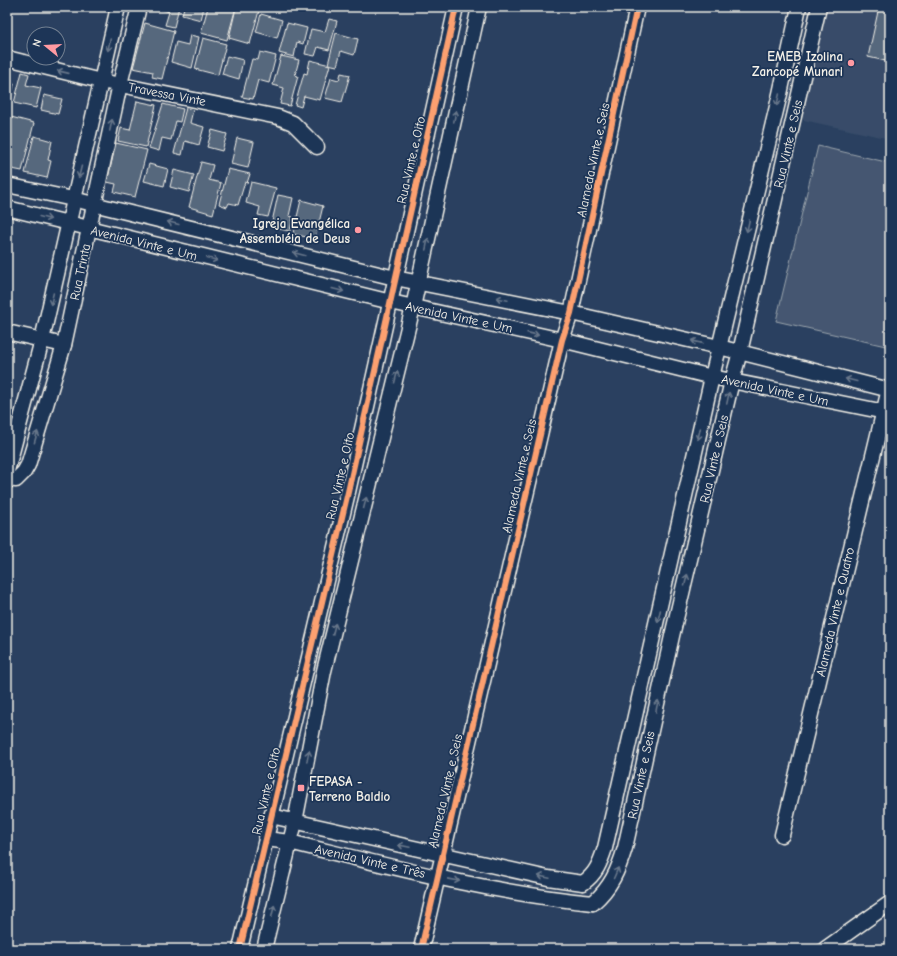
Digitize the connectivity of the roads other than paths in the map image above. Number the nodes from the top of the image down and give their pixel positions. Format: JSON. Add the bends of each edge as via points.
{"nodes":[{"id":1,"x":118,"y":7,"type":"edge"},
{"id":2,"x":139,"y":7,"type":"edge"},
{"id":3,"x":456,"y":7,"type":"edge"},
{"id":4,"x":479,"y":7,"type":"edge"},
{"id":5,"x":637,"y":7,"type":"edge"},
{"id":6,"x":799,"y":7,"type":"edge"},
{"id":7,"x":819,"y":7,"type":"edge"},
{"id":8,"x":7,"y":58,"type":"edge"},
{"id":9,"x":101,"y":81,"type":"junction"},
{"id":10,"x":120,"y":84,"type":"junction"},
{"id":11,"x":317,"y":147,"type":"dead end"},
{"id":12,"x":7,"y":185,"type":"edge"},
{"id":13,"x":73,"y":199,"type":"junction"},
{"id":14,"x":94,"y":204,"type":"junction"},
{"id":15,"x":7,"y":208,"type":"edge"},
{"id":16,"x":69,"y":224,"type":"junction"},
{"id":17,"x":89,"y":230,"type":"junction"},
{"id":18,"x":395,"y":278,"type":"junction"},
{"id":19,"x":419,"y":282,"type":"junction"},
{"id":20,"x":391,"y":302,"type":"junction"},
{"id":21,"x":413,"y":307,"type":"junction"},
{"id":22,"x":571,"y":313,"type":"junction"},
{"id":23,"x":7,"y":332,"type":"edge"},
{"id":24,"x":42,"y":340,"type":"junction"},
{"id":25,"x":562,"y":340,"type":"junction"},
{"id":26,"x":64,"y":345,"type":"junction"},
{"id":27,"x":719,"y":347,"type":"junction"},
{"id":28,"x":740,"y":352,"type":"junction"},
{"id":29,"x":712,"y":376,"type":"junction"},
{"id":30,"x":732,"y":381,"type":"junction"},
{"id":31,"x":889,"y":389,"type":"edge"},
{"id":32,"x":887,"y":413,"type":"edge"},
{"id":33,"x":28,"y":465,"type":"junction"},
{"id":34,"x":9,"y":470,"type":"edge"},
{"id":35,"x":655,"y":633,"type":"junction"},
{"id":36,"x":672,"y":636,"type":"junction"},
{"id":37,"x":271,"y":816,"type":"junction"},
{"id":38,"x":294,"y":822,"type":"junction"},
{"id":39,"x":782,"y":835,"type":"dead end"},
{"id":40,"x":266,"y":839,"type":"junction"},
{"id":41,"x":289,"y":842,"type":"junction"},
{"id":42,"x":442,"y":854,"type":"junction"},
{"id":43,"x":438,"y":877,"type":"junction"},
{"id":44,"x":583,"y":883,"type":"junction"},
{"id":45,"x":890,"y":903,"type":"edge"},
{"id":46,"x":593,"y":904,"type":"junction"},
{"id":47,"x":240,"y":949,"type":"edge"},
{"id":48,"x":264,"y":949,"type":"edge"},
{"id":49,"x":421,"y":949,"type":"edge"},
{"id":50,"x":825,"y":949,"type":"edge"}],
"edges":[{"from":1,"to":9,"type":"street","name":"Rua Trinta","one_way":true},
{"from":2,"to":10,"type":"street","name":"Rua Trinta"},
{"from":3,"to":18,"type":"street","name":"Rua Vinte e Oito"},
{"from":19,"to":4,"type":"street","one_way":true},
{"from":5,"to":22,"type":"street","name":"Alameda Vinte e Seis"},
{"from":6,"to":27,"type":"street","name":"Rua Vinte e Seis","one_way":true},
{"from":7,"to":28,"type":"street","name":"Rua Vinte e Seis"},
{"from":9,"to":8,"type":"street","name":"Travessa Vinte","one_way":true},
{"from":9,"to":10,"type":"street","name":"Travessa Vinte"},
{"from":9,"to":13,"type":"street","name":"Rua Trinta","one_way":true},
{"from":10,"to":11,"type":"street","name":"Travessa Vinte","via":[[278,117],[293,123]]},
{"from":14,"to":10,"type":"street","name":"Rua Trinta","one_way":true},
{"from":12,"to":13,"type":"street","name":"Avenida Vinte e Um"},
{"from":13,"to":14,"type":"street","name":"Avenida Vinte e Um"},
{"from":13,"to":16,"type":"street","name":"Rua Trinta"},
{"from":14,"to":17,"type":"street","name":"Rua Trinta"},
{"from":18,"to":14,"type":"street","name":"Avenida Vinte e Um","one_way":true},
{"from":15,"to":16,"type":"street","name":"Avenida Vinte e Um","one_way":true},
{"from":16,"to":17,"type":"street","name":"Avenida Vinte e Um"},
{"from":16,"to":24,"type":"street","name":"Rua Trinta","one_way":true},
{"from":17,"to":20,"type":"street","name":"Avenida Vinte e Um","one_way":true},
{"from":17,"to":26,"type":"street","name":"Rua Trinta"},
{"from":18,"to":19,"type":"street","name":"Avenida Vinte e Um"},
{"from":18,"to":20,"type":"street","name":"Rua Vinte e Oito"},
{"from":19,"to":21,"type":"street"},
{"from":22,"to":19,"type":"street","name":"Avenida Vinte e Um","one_way":true},
{"from":20,"to":21,"type":"street","name":"Avenida Vinte e Um"},
{"from":20,"to":37,"type":"street","name":"Rua Vinte e Oito"},
{"from":21,"to":25,"type":"street","name":"Avenida Vinte e Um","one_way":true},
{"from":38,"to":21,"type":"street","one_way":true,"via":[[324,671]]},
{"from":22,"to":25,"type":"street","name":"Alameda Vinte e Seis"},
{"from":27,"to":22,"type":"street","name":"Avenida Vinte e Um","one_way":true},
{"from":23,"to":24,"type":"street"},
{"from":24,"to":26,"type":"street"},
{"from":24,"to":34,"type":"street","name":"Rua Trinta"},
{"from":25,"to":29,"type":"street","name":"Avenida Vinte e Um"},
{"from":25,"to":42,"type":"street","name":"Alameda Vinte e Seis"},
{"from":33,"to":26,"type":"street","name":"Rua Trinta","one_way":true},
{"from":27,"to":28,"type":"street","name":"Avenida Vinte e Um"},
{"from":27,"to":29,"type":"street","name":"Rua Vinte e Seis"},
{"from":28,"to":30,"type":"street","name":"Rua Vinte e Seis"},
{"from":31,"to":28,"type":"street","name":"Avenida Vinte e Um","one_way":true},
{"from":29,"to":30,"type":"street","name":"Avenida Vinte e Um"},
{"from":29,"to":35,"type":"street","name":"Rua Vinte e Seis","one_way":true},
{"from":30,"to":32,"type":"street","name":"Avenida Vinte e Um"},
{"from":36,"to":30,"type":"street","name":"Rua Vinte e Seis","one_way":true},
{"from":31,"to":32,"type":"street","name":"Alameda Vinte e Quatro"},
{"from":32,"to":39,"type":"street","name":"Alameda Vinte e Quatro"},
{"from":33,"to":34,"type":"street"},
{"from":33,"to":34,"type":"street","name":"Rua Trinta","via":[[20,477]]},
{"from":35,"to":36,"type":"street"},
{"from":35,"to":44,"type":"street","name":"Rua Vinte e Seis","via":[[605,848],[599,866],[592,877]]},
{"from":46,"to":36,"type":"street","name":"Rua Vinte e Seis","one_way":true,"via":[[610,886],[625,848]]},
{"from":37,"to":38,"type":"street","name":"Avenida Vinte e Três"},
{"from":37,"to":40,"type":"street","name":"Rua Vinte e Oito"},
{"from":38,"to":41,"type":"street"},
{"from":42,"to":38,"type":"street","name":"Avenida Vinte e Três","one_way":true},
{"from":40,"to":41,"type":"street","name":"Avenida Vinte e Três"},
{"from":40,"to":47,"type":"street","name":"Rua Vinte e Oito"},
{"from":41,"to":43,"type":"street","name":"Avenida Vinte e Três"},
{"from":48,"to":41,"type":"street","one_way":true},
{"from":42,"to":43,"type":"street","name":"Alameda Vinte e Seis"},
{"from":44,"to":42,"type":"street","name":"Avenida Vinte e Três","one_way":true,"via":[[548,878]]},
{"from":43,"to":46,"type":"street","name":"Avenida Vinte e Três","one_way":true,"via":[[548,899]]},
{"from":43,"to":49,"type":"street","name":"Alameda Vinte e Seis"},
{"from":44,"to":46,"type":"street"},
{"from":45,"to":50,"type":"street"}]}
